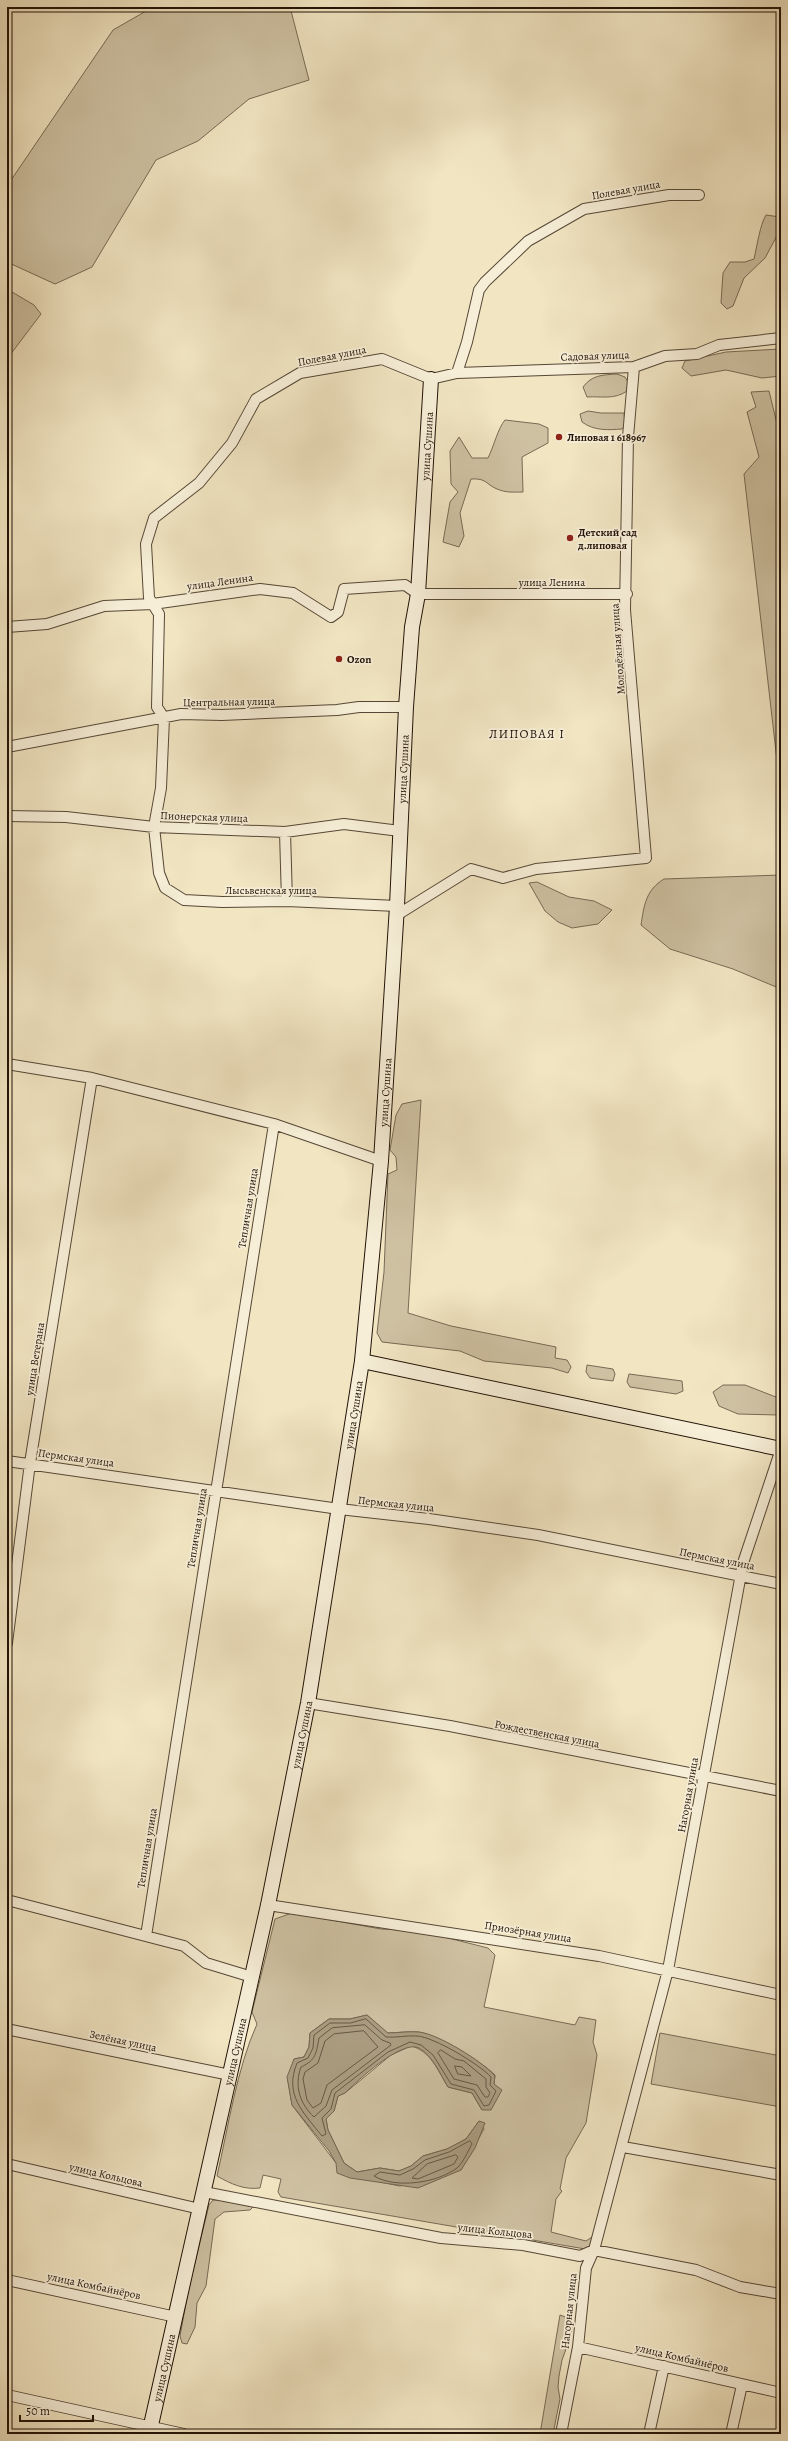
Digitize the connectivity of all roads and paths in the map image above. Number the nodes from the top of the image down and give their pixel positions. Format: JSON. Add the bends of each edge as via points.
{"nodes":[{"id":1,"x":699,"y":195,"type":"dead end"},
{"id":2,"x":781,"y":338,"type":"edge"},
{"id":3,"x":634,"y":367,"type":"junction"},
{"id":4,"x":457,"y":373,"type":"junction"},
{"id":5,"x":431,"y":379,"type":"junction"},
{"id":6,"x":418,"y":594,"type":"junction"},
{"id":7,"x":627,"y":594,"type":"junction"},
{"id":8,"x":152,"y":604,"type":"junction"},
{"id":9,"x":7,"y":628,"type":"edge"},
{"id":10,"x":406,"y":707,"type":"junction"},
{"id":11,"x":164,"y":718,"type":"junction"},
{"id":12,"x":7,"y":747,"type":"edge"},
{"id":13,"x":7,"y":816,"type":"edge"},
{"id":14,"x":154,"y":827,"type":"junction"},
{"id":15,"x":400,"y":831,"type":"junction"},
{"id":16,"x":285,"y":832,"type":"junction"},
{"id":17,"x":287,"y":901,"type":"junction"},
{"id":18,"x":397,"y":910,"type":"junction"},
{"id":19,"x":7,"y":1064,"type":"edge"},
{"id":20,"x":92,"y":1078,"type":"junction"},
{"id":21,"x":274,"y":1124,"type":"junction"},
{"id":22,"x":381,"y":1161,"type":"junction"},
{"id":23,"x":362,"y":1361,"type":"junction"},
{"id":24,"x":781,"y":1449,"type":"edge"},
{"id":25,"x":7,"y":1461,"type":"edge"},
{"id":26,"x":30,"y":1463,"type":"junction"},
{"id":27,"x":215,"y":1490,"type":"junction"},
{"id":28,"x":339,"y":1509,"type":"junction"},
{"id":29,"x":741,"y":1576,"type":"junction"},
{"id":30,"x":781,"y":1584,"type":"edge"},
{"id":31,"x":7,"y":1643,"type":"edge"},
{"id":32,"x":308,"y":1703,"type":"junction"},
{"id":33,"x":703,"y":1778,"type":"junction"},
{"id":34,"x":781,"y":1791,"type":"edge"},
{"id":35,"x":7,"y":1900,"type":"edge"},
{"id":36,"x":268,"y":1905,"type":"junction"},
{"id":37,"x":146,"y":1936,"type":"junction"},
{"id":38,"x":668,"y":1970,"type":"junction"},
{"id":39,"x":252,"y":1977,"type":"junction"},
{"id":40,"x":781,"y":1995,"type":"edge"},
{"id":41,"x":12,"y":2030,"type":"dead end"},
{"id":42,"x":230,"y":2075,"type":"junction"},
{"id":43,"x":623,"y":2147,"type":"junction"},
{"id":44,"x":7,"y":2164,"type":"edge"},
{"id":45,"x":781,"y":2175,"type":"edge"},
{"id":46,"x":204,"y":2192,"type":"junction"},
{"id":47,"x":200,"y":2209,"type":"junction"},
{"id":48,"x":594,"y":2250,"type":"junction"},
{"id":49,"x":7,"y":2280,"type":"edge"},
{"id":50,"x":781,"y":2294,"type":"edge"},
{"id":51,"x":176,"y":2317,"type":"junction"},
{"id":52,"x":578,"y":2347,"type":"junction"},
{"id":53,"x":664,"y":2366,"type":"junction"},
{"id":54,"x":742,"y":2385,"type":"junction"},
{"id":55,"x":781,"y":2393,"type":"edge"},
{"id":56,"x":7,"y":2395,"type":"edge"},
{"id":57,"x":150,"y":2431,"type":"edge"},
{"id":58,"x":184,"y":2434,"type":"edge"},
{"id":59,"x":561,"y":2434,"type":"edge"},
{"id":60,"x":649,"y":2434,"type":"edge"},
{"id":61,"x":731,"y":2434,"type":"edge"}],
"edges":[{"from":1,"to":4,"type":"street","name":"Полевая улица","via":[[669,195],[584,209],[528,241],[479,290]]},
{"from":2,"to":3,"type":"street","name":"Садовая улица","via":[[719,345],[697,354],[665,356]]},
{"from":3,"to":4,"type":"street","name":"Садовая улица"},
{"from":3,"to":7,"type":"street","name":"Молодёжная улица","via":[[628,436]]},
{"from":4,"to":5,"type":"street","name":"Садовая улица"},
{"from":5,"to":6,"type":"street","name":"улица Сушина"},
{"from":5,"to":8,"type":"street","name":"Полевая улица","via":[[382,359],[300,374],[256,399],[232,443],[199,483],[154,518],[146,544],[149,598]]},
{"from":6,"to":7,"type":"street","name":"улица Ленина"},
{"from":6,"to":8,"type":"street","name":"улица Ленина","via":[[404,585],[344,589],[338,612],[331,617],[293,593],[260,589]]},
{"from":6,"to":10,"type":"street","name":"улица Сушина","via":[[412,627]]},
{"from":7,"to":18,"type":"street","name":"Молодёжная улица","via":[[625,610],[646,858],[536,869],[503,878],[471,869]]},
{"from":8,"to":9,"type":"street","name":"улица Ленина","via":[[104,606],[47,624]]},
{"from":8,"to":11,"type":"street","via":[[159,614],[157,707]]},
{"from":10,"to":11,"type":"street","name":"Центральная улица","via":[[359,707],[222,715],[181,714]]},
{"from":10,"to":15,"type":"street","name":"улица Сушина"},
{"from":11,"to":12,"type":"street","name":"Центральная улица"},
{"from":11,"to":14,"type":"street","via":[[161,788]]},
{"from":13,"to":14,"type":"street","name":"Пионерская улица","via":[[66,817]]},
{"from":14,"to":16,"type":"street","name":"Пионерская улица"},
{"from":14,"to":17,"type":"street","name":"Лысьвенская улица","via":[[159,873],[165,888],[184,900]]},
{"from":15,"to":16,"type":"street","name":"Пионерская улица","via":[[344,824]]},
{"from":15,"to":18,"type":"street","name":"улица Сушина"},
{"from":16,"to":17,"type":"street"},
{"from":17,"to":18,"type":"street","name":"Лысьвенская улица"},
{"from":18,"to":22,"type":"street","name":"улица Сушина"},
{"from":19,"to":20,"type":"street"},
{"from":20,"to":21,"type":"street"},
{"from":20,"to":26,"type":"street","name":"улица Ветерана"},
{"from":21,"to":22,"type":"street"},
{"from":21,"to":27,"type":"street","name":"Тепличная улица"},
{"from":22,"to":23,"type":"street","name":"улица Сушина"},
{"from":23,"to":24,"type":"street"},
{"from":23,"to":28,"type":"street","name":"улица Сушина"},
{"from":24,"to":29,"type":"street","name":"Нагорная улица"},
{"from":25,"to":26,"type":"street","name":"Пермская улица"},
{"from":26,"to":27,"type":"street","name":"Пермская улица"},
{"from":26,"to":31,"type":"street","name":"улица Ветерана"},
{"from":27,"to":28,"type":"street","name":"Пермская улица"},
{"from":27,"to":37,"type":"street","name":"Тепличная улица"},
{"from":28,"to":29,"type":"street","name":"Пермская улица","via":[[538,1535]]},
{"from":28,"to":32,"type":"street","name":"улица Сушина"},
{"from":29,"to":30,"type":"street","name":"Пермская улица"},
{"from":29,"to":33,"type":"street","name":"Нагорная улица"},
{"from":32,"to":33,"type":"street","name":"Рождественская улица","via":[[450,1726]]},
{"from":32,"to":36,"type":"street","name":"улица Сушина"},
{"from":33,"to":34,"type":"street","name":"Рождественская улица"},
{"from":33,"to":38,"type":"street","name":"Нагорная улица"},
{"from":35,"to":37,"type":"street"},
{"from":36,"to":38,"type":"street","name":"Приозёрная улица","via":[[486,1938]]},
{"from":36,"to":39,"type":"street","name":"улица Сушина"},
{"from":37,"to":39,"type":"street","via":[[184,1946],[206,1962]]},
{"from":38,"to":40,"type":"street","name":"Приозёрная улица"},
{"from":38,"to":43,"type":"street","name":"Нагорная улица"},
{"from":39,"to":42,"type":"street","name":"улица Сушина"},
{"from":41,"to":42,"type":"street","name":"Зелёная улица"},
{"from":42,"to":46,"type":"street","name":"улица Сушина"},
{"from":43,"to":45,"type":"street"},
{"from":43,"to":48,"type":"street","name":"Нагорная улица"},
{"from":44,"to":47,"type":"street","name":"улица Кольцова"},
{"from":46,"to":47,"type":"street","name":"улица Сушина"},
{"from":46,"to":48,"type":"street","name":"улица Кольцова","via":[[441,2238],[524,2245],[580,2256]]},
{"from":47,"to":51,"type":"street","name":"улица Сушина"},
{"from":48,"to":50,"type":"street","name":"улица Кольцова","via":[[696,2270],[740,2287]]},
{"from":48,"to":52,"type":"street","name":"Нагорная улица","via":[[586,2268]]},
{"from":49,"to":51,"type":"street","name":"улица Комбайнёров"},
{"from":51,"to":57,"type":"street","name":"улица Сушина"},
{"from":52,"to":53,"type":"street","name":"улица Комбайнёров"},
{"from":52,"to":59,"type":"street","name":"Нагорная улица"},
{"from":53,"to":54,"type":"street","name":"улица Комбайнёров"},
{"from":53,"to":60,"type":"street"},
{"from":54,"to":55,"type":"street","name":"улица Комбайнёров"},
{"from":54,"to":61,"type":"street"},
{"from":56,"to":57,"type":"street"},
{"from":57,"to":58,"type":"street"}]}
